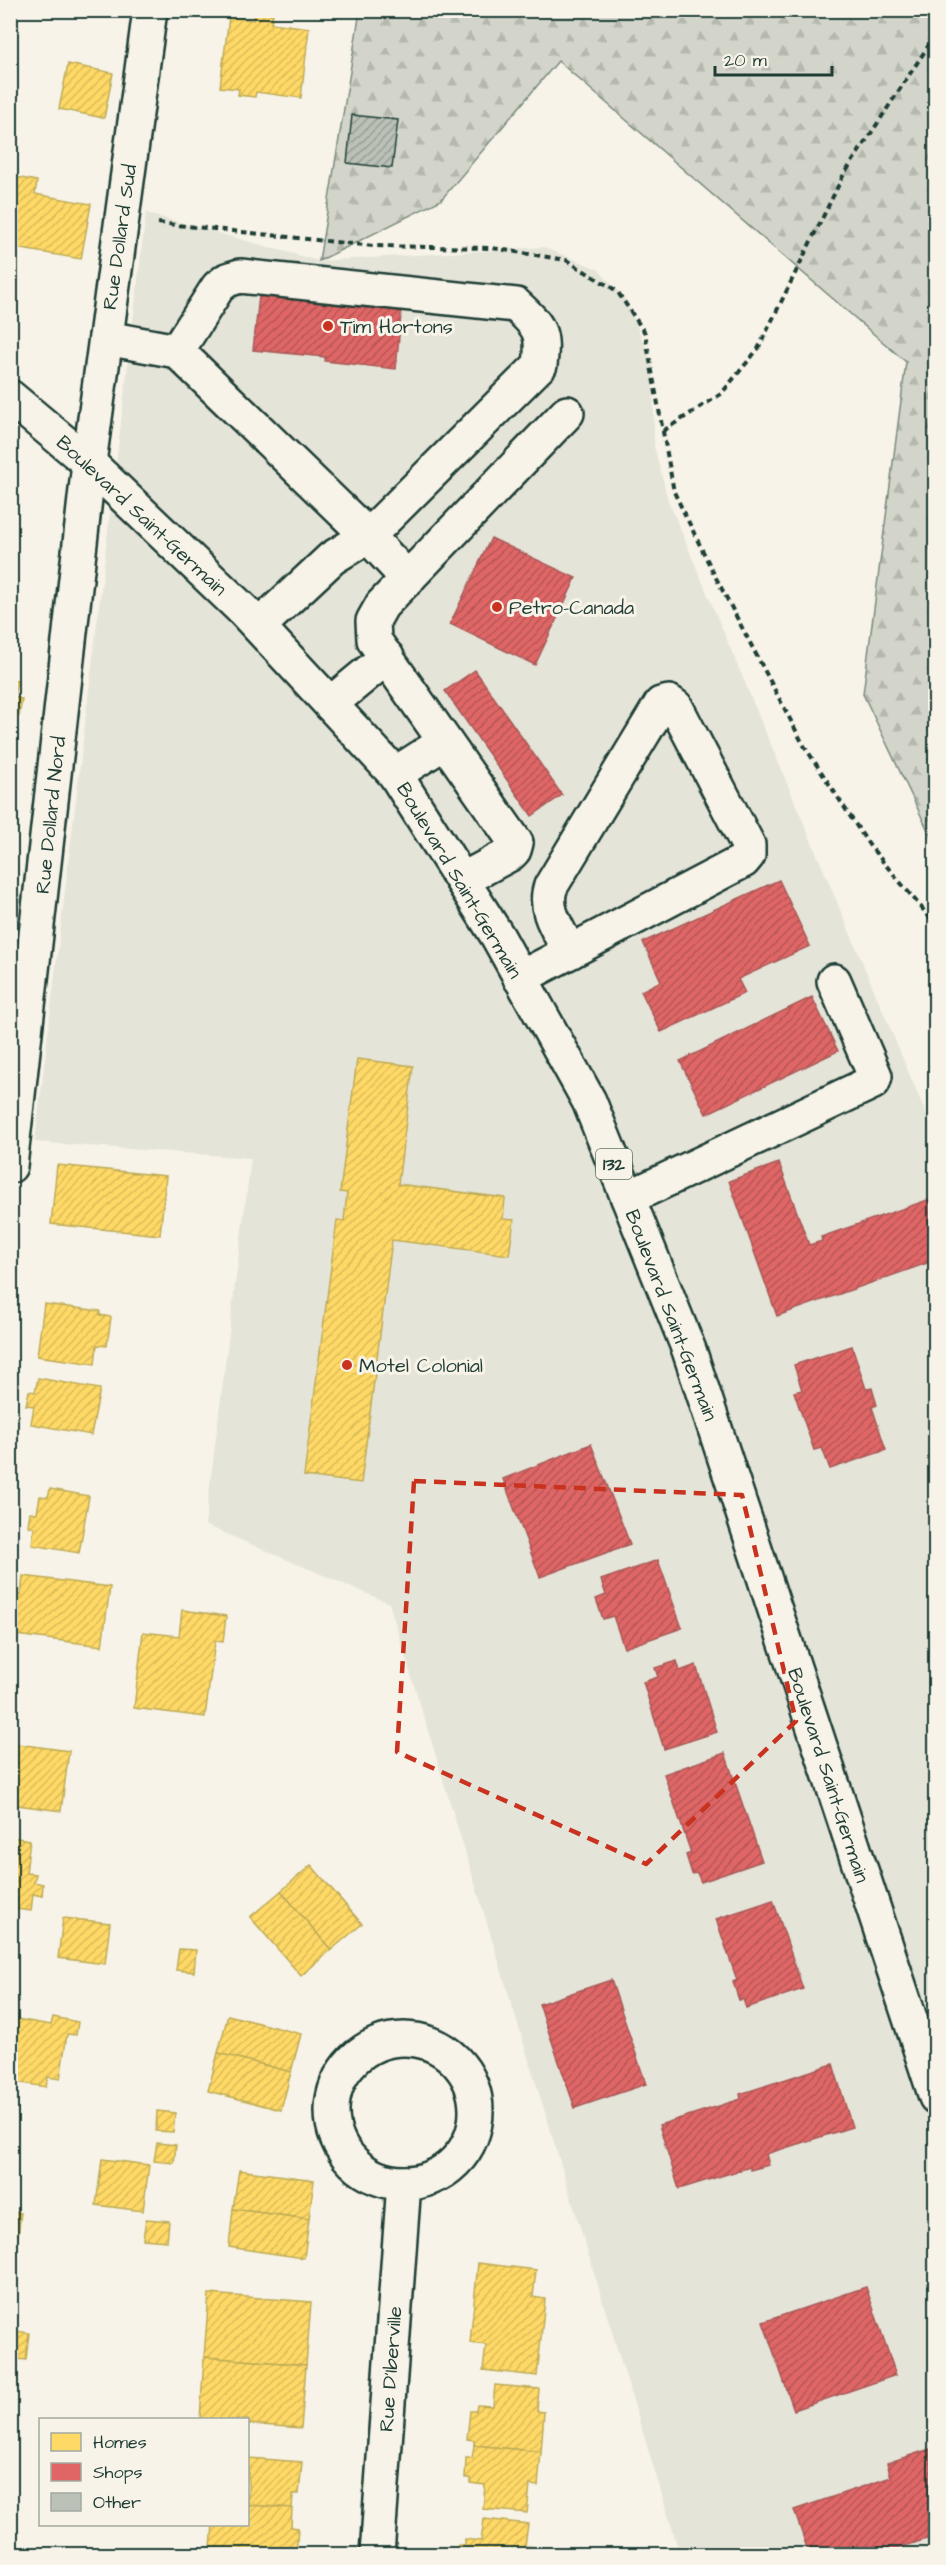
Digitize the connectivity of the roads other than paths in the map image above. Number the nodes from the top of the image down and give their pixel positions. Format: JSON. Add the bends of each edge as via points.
{"nodes":[{"id":1,"x":150,"y":10,"type":"edge"},
{"id":2,"x":106,"y":338,"type":"junction"},
{"id":3,"x":177,"y":351,"type":"junction"},
{"id":4,"x":10,"y":397,"type":"edge"},
{"id":5,"x":567,"y":412,"type":"dead end"},
{"id":6,"x":88,"y":463,"type":"junction"},
{"id":7,"x":368,"y":537,"type":"junction"},
{"id":8,"x":408,"y":579,"type":"junction"},
{"id":9,"x":259,"y":626,"type":"junction"},
{"id":10,"x":387,"y":657,"type":"junction"},
{"id":11,"x":330,"y":704,"type":"junction"},
{"id":12,"x":446,"y":742,"type":"junction"},
{"id":13,"x":395,"y":774,"type":"junction"},
{"id":14,"x":462,"y":880,"type":"junction"},
{"id":15,"x":570,"y":952,"type":"junction"},
{"id":16,"x":520,"y":978,"type":"junction"},
{"id":17,"x":834,"y":981,"type":"dead end"},
{"id":18,"x":10,"y":1167,"type":"edge"},
{"id":19,"x":628,"y":1198,"type":"junction"},
{"id":20,"x":934,"y":2089,"type":"edge"},
{"id":21,"x":404,"y":2183,"type":"junction"},
{"id":22,"x":377,"y":2554,"type":"edge"}],
"edges":[{"from":1,"to":2,"type":"street","name":"Rue Dollard Sud"},
{"from":2,"to":3,"type":"street"},
{"from":2,"to":6,"type":"street","name":"Rue Dollard Sud"},
{"from":3,"to":7,"type":"street"},
{"from":3,"to":7,"type":"street","via":[[218,287],[240,276],[516,304],[534,322],[543,341],[540,365]]},
{"from":4,"to":6,"type":"street","name":"Boulevard Saint-Germain","number":"132"},
{"from":5,"to":8,"type":"street"},
{"from":6,"to":9,"type":"street","name":"Boulevard Saint-Germain","number":"132"},
{"from":6,"to":18,"type":"street","name":"Rue Dollard Nord"},
{"from":7,"to":8,"type":"street"},
{"from":7,"to":9,"type":"street","via":[[332,558]]},
{"from":8,"to":10,"type":"street","via":[[382,605],[374,621],[374,640]]},
{"from":9,"to":11,"type":"street","name":"Boulevard Saint-Germain","number":"132"},
{"from":10,"to":11,"type":"street"},
{"from":10,"to":12,"type":"street"},
{"from":11,"to":13,"type":"street","name":"Boulevard Saint-Germain","number":"132"},
{"from":12,"to":13,"type":"street"},
{"from":12,"to":14,"type":"street","via":[[516,843],[510,854]]},
{"from":13,"to":14,"type":"street","name":"Boulevard Saint-Germain","number":"132"},
{"from":14,"to":16,"type":"street","name":"Boulevard Saint-Germain","number":"132"},
{"from":15,"to":15,"type":"street","via":[[748,855],[748,845],[676,707],[669,702],[661,704],[547,895],[548,908]]},
{"from":15,"to":16,"type":"street"},
{"from":16,"to":19,"type":"street","name":"Boulevard Saint-Germain","number":"132","via":[[589,1101]]},
{"from":17,"to":19,"type":"street","via":[[875,1076],[873,1082]]},
{"from":19,"to":20,"type":"street","name":"Boulevard Saint-Germain","number":"132","via":[[689,1350]]},
{"from":21,"to":21,"type":"street","via":[[428,2179],[449,2168],[465,2150],[475,2127],[476,2103],[470,2080],[456,2060],[436,2046],[414,2039],[390,2040],[368,2048],[350,2062],[337,2082],[332,2106],[334,2129],[344,2151],[360,2168],[380,2179]]},
{"from":21,"to":22,"type":"street","name":"Rue D'Iberville"}]}
